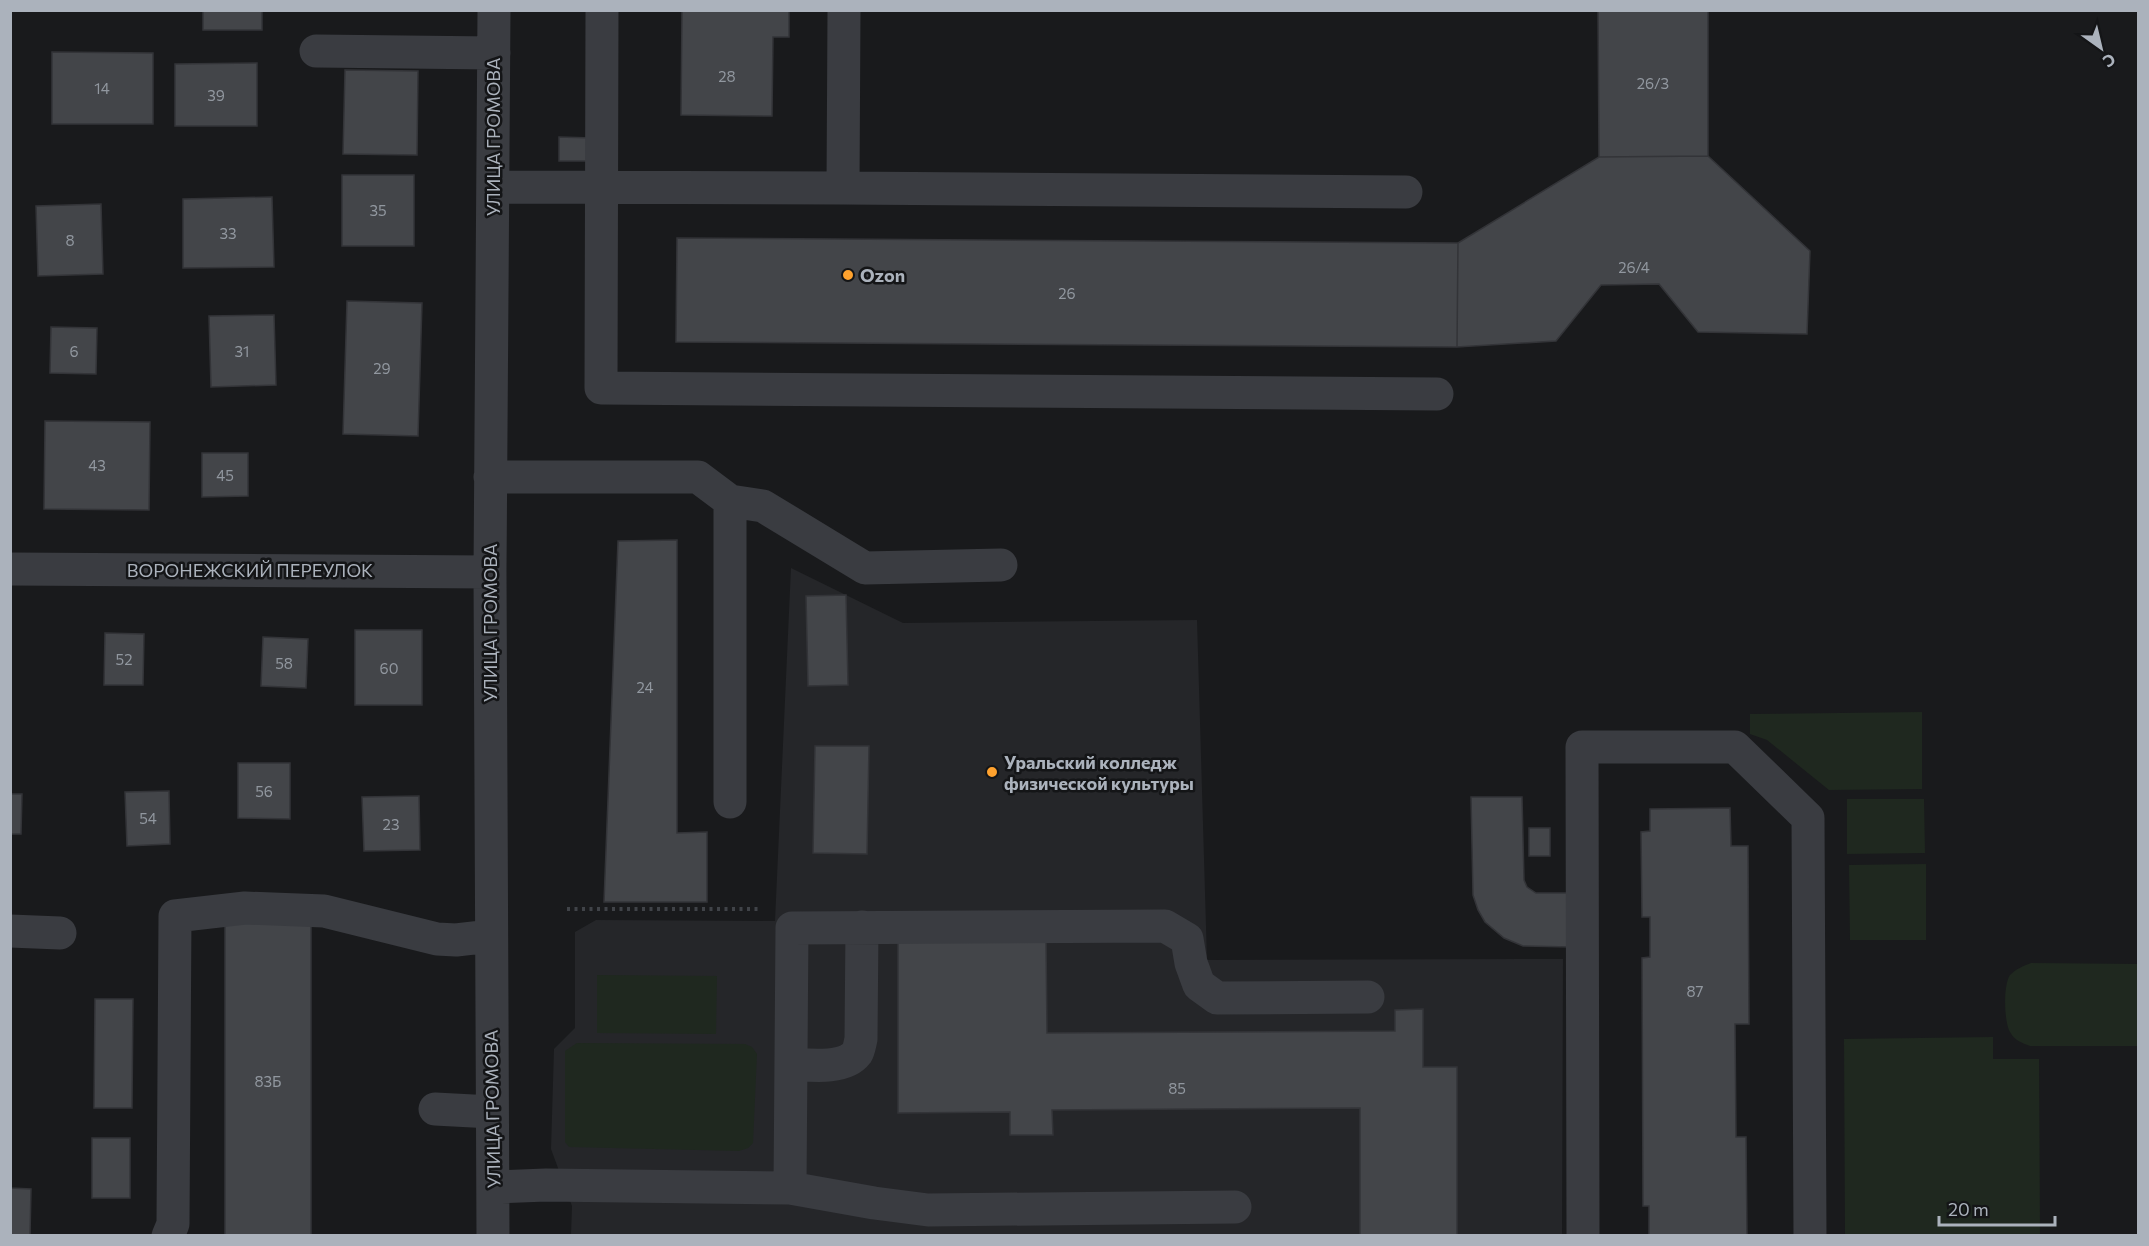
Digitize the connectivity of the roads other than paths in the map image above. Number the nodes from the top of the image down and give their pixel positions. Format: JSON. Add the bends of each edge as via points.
{"nodes":[{"id":1,"x":494,"y":10,"type":"edge"},
{"id":2,"x":602,"y":10,"type":"edge"},
{"id":3,"x":844,"y":10,"type":"edge"},
{"id":4,"x":316,"y":51,"type":"dead end"},
{"id":5,"x":494,"y":53,"type":"junction"},
{"id":6,"x":493,"y":187,"type":"junction"},
{"id":7,"x":603,"y":188,"type":"junction"},
{"id":8,"x":843,"y":188,"type":"junction"},
{"id":9,"x":1406,"y":192,"type":"dead end"},
{"id":10,"x":1437,"y":394,"type":"dead end"},
{"id":11,"x":490,"y":477,"type":"junction"},
{"id":12,"x":730,"y":501,"type":"junction"},
{"id":13,"x":1001,"y":566,"type":"dead end"},
{"id":14,"x":10,"y":569,"type":"edge"},
{"id":15,"x":490,"y":572,"type":"junction"},
{"id":16,"x":730,"y":802,"type":"dead end"},
{"id":17,"x":862,"y":927,"type":"junction"},
{"id":18,"x":10,"y":932,"type":"edge"},
{"id":19,"x":60,"y":933,"type":"dead end"},
{"id":20,"x":491,"y":936,"type":"junction"},
{"id":21,"x":1368,"y":998,"type":"dead end"},
{"id":22,"x":791,"y":1064,"type":"junction"},
{"id":23,"x":435,"y":1108,"type":"dead end"},
{"id":24,"x":492,"y":1112,"type":"junction"},
{"id":25,"x":494,"y":1187,"type":"junction"},
{"id":26,"x":790,"y":1188,"type":"junction"},
{"id":27,"x":1235,"y":1207,"type":"dead end"},
{"id":28,"x":168,"y":1236,"type":"edge"},
{"id":29,"x":493,"y":1236,"type":"edge"},
{"id":30,"x":1583,"y":1236,"type":"edge"},
{"id":31,"x":1810,"y":1236,"type":"edge"}],
"edges":[{"from":1,"to":5,"type":"street","name":"УЛИЦА ГРОМОВА"},
{"from":2,"to":7,"type":"street"},
{"from":3,"to":8,"type":"street"},
{"from":4,"to":5,"type":"street"},
{"from":5,"to":6,"type":"street","name":"УЛИЦА ГРОМОВА"},
{"from":6,"to":7,"type":"street"},
{"from":6,"to":11,"type":"street","name":"УЛИЦА ГРОМОВА"},
{"from":7,"to":8,"type":"street"},
{"from":7,"to":10,"type":"street","via":[[601,388]]},
{"from":8,"to":9,"type":"street"},
{"from":11,"to":12,"type":"street","via":[[698,477]]},
{"from":11,"to":15,"type":"street","name":"УЛИЦА ГРОМОВА"},
{"from":12,"to":13,"type":"street","via":[[762,506],[865,568]]},
{"from":12,"to":16,"type":"street"},
{"from":14,"to":15,"type":"street","name":"ВОРОНЕЖСКИЙ ПЕРЕУЛОК"},
{"from":15,"to":20,"type":"street","name":"УЛИЦА ГРОМОВА"},
{"from":17,"to":21,"type":"street","via":[[1165,926],[1187,939],[1198,985],[1216,998]]},
{"from":17,"to":22,"type":"street","via":[[862,1029],[856,1053],[843,1063]]},
{"from":17,"to":22,"type":"street","via":[[792,928]]},
{"from":18,"to":19,"type":"street"},
{"from":20,"to":24,"type":"street","name":"УЛИЦА ГРОМОВА"},
{"from":20,"to":28,"type":"street","via":[[437,939],[324,910],[245,908],[175,916],[173,1224]]},
{"from":22,"to":26,"type":"street"},
{"from":23,"to":24,"type":"street"},
{"from":24,"to":25,"type":"street","name":"УЛИЦА ГРОМОВА"},
{"from":25,"to":26,"type":"street"},
{"from":25,"to":29,"type":"street","name":"УЛИЦА ГРОМОВА"},
{"from":26,"to":27,"type":"street","via":[[928,1210]]},
{"from":30,"to":31,"type":"street","via":[[1577,919],[1582,747],[1735,747],[1808,818]]}]}
